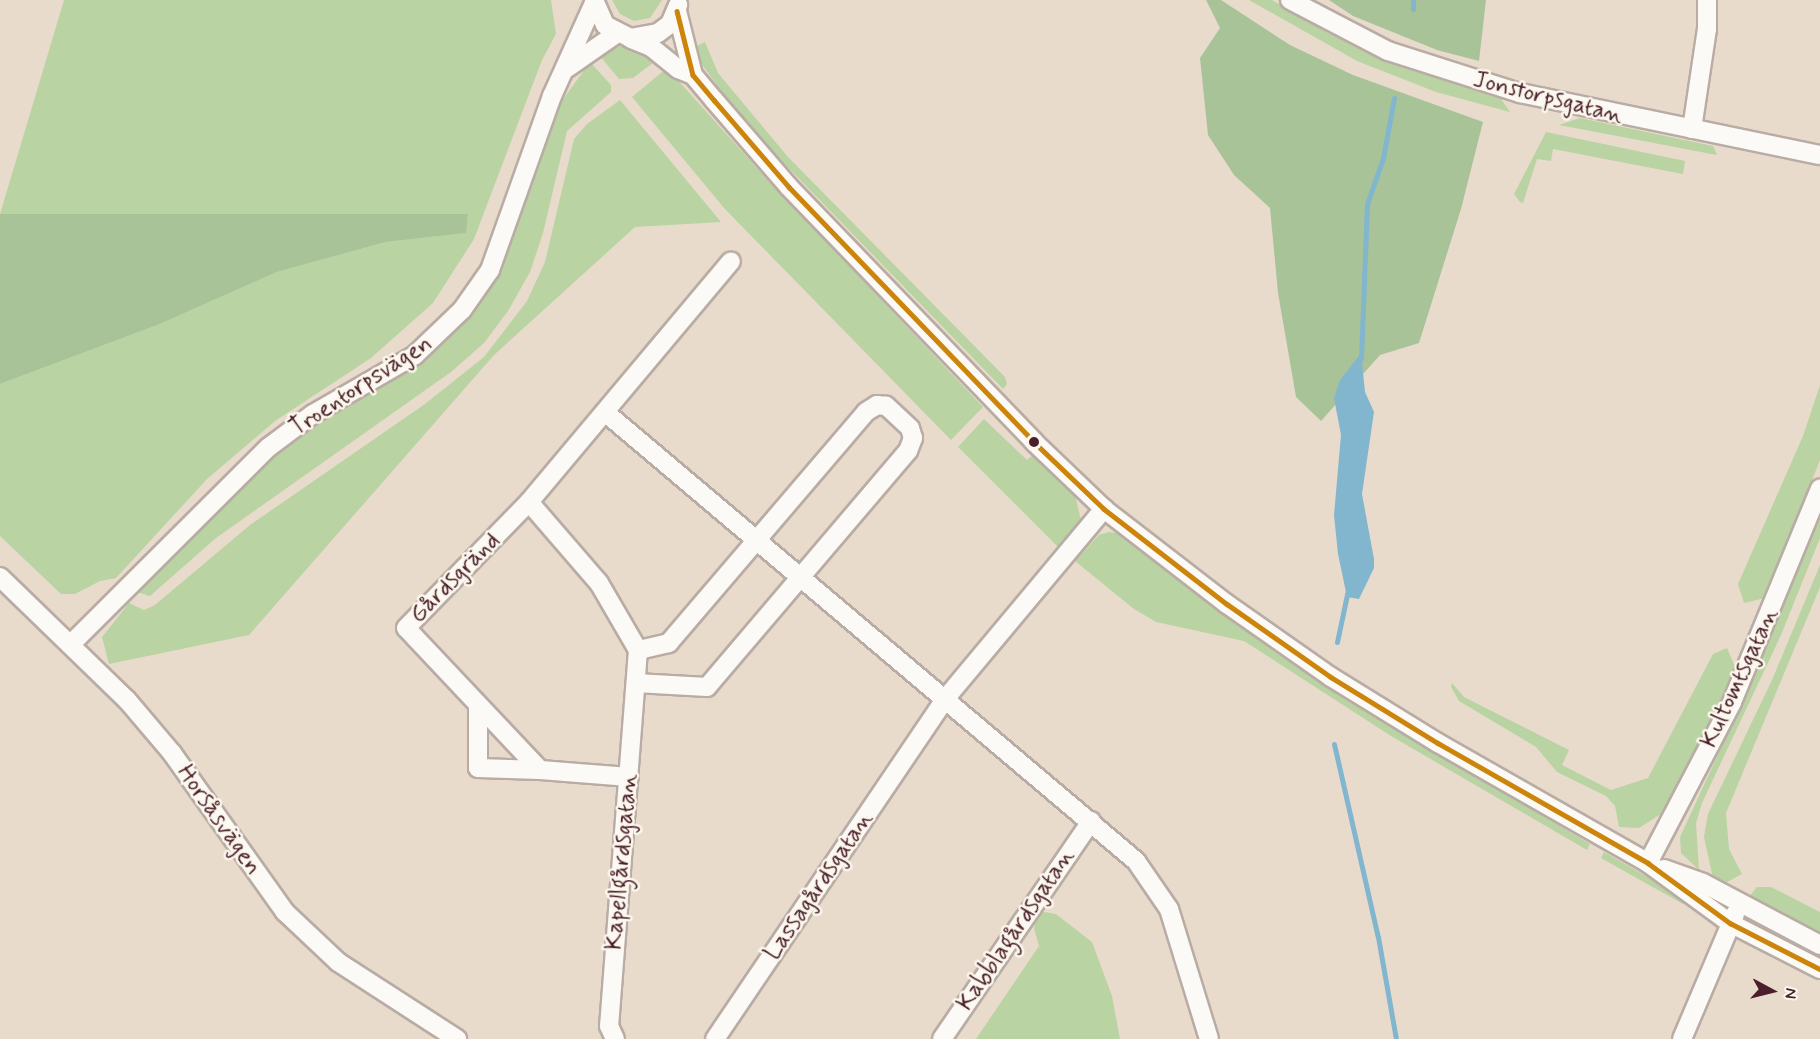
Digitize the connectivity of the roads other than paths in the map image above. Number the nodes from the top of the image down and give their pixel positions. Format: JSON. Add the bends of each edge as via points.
{"nodes":[{"id":1,"x":1290,"y":0,"type":"edge"},
{"id":2,"x":1707,"y":0,"type":"edge"},
{"id":3,"x":594,"y":1,"type":"edge"},
{"id":4,"x":678,"y":5,"type":"edge"},
{"id":5,"x":623,"y":36,"type":"junction"},
{"id":6,"x":567,"y":68,"type":"junction"},
{"id":7,"x":693,"y":75,"type":"junction"},
{"id":8,"x":1692,"y":129,"type":"junction"},
{"id":9,"x":1820,"y":155,"type":"edge"},
{"id":10,"x":731,"y":261,"type":"dead end"},
{"id":11,"x":606,"y":413,"type":"junction"},
{"id":12,"x":1820,"y":488,"type":"edge"},
{"id":13,"x":529,"y":502,"type":"junction"},
{"id":14,"x":1104,"y":510,"type":"junction"},
{"id":15,"x":757,"y":540,"type":"junction"},
{"id":16,"x":0,"y":577,"type":"edge"},
{"id":17,"x":800,"y":577,"type":"junction"},
{"id":18,"x":70,"y":645,"type":"junction"},
{"id":19,"x":638,"y":650,"type":"junction"},
{"id":20,"x":636,"y":683,"type":"junction"},
{"id":21,"x":945,"y":699,"type":"junction"},
{"id":22,"x":478,"y":706,"type":"junction"},
{"id":23,"x":540,"y":770,"type":"junction"},
{"id":24,"x":628,"y":777,"type":"junction"},
{"id":25,"x":1091,"y":821,"type":"junction"},
{"id":26,"x":1648,"y":863,"type":"junction"},
{"id":27,"x":1740,"y":903,"type":"junction"},
{"id":28,"x":1730,"y":923,"type":"junction"},
{"id":29,"x":1820,"y":945,"type":"edge"},
{"id":30,"x":1820,"y":969,"type":"edge"},
{"id":31,"x":457,"y":1039,"type":"edge"},
{"id":32,"x":615,"y":1039,"type":"edge"},
{"id":33,"x":715,"y":1039,"type":"edge"},
{"id":34,"x":942,"y":1039,"type":"edge"},
{"id":35,"x":1209,"y":1039,"type":"edge"},
{"id":36,"x":1682,"y":1039,"type":"edge"}],
"edges":[{"from":1,"to":8,"type":"street","name":"Jonstorpsgatan","via":[[1388,51],[1445,71],[1598,112]]},
{"from":2,"to":8,"type":"street","via":[[1707,29]]},
{"from":3,"to":5,"type":"street","via":[[604,25]]},
{"from":3,"to":6,"type":"street","name":"Troentorpsvägen","via":[[572,45]]},
{"from":4,"to":5,"type":"street","via":[[658,33]]},
{"from":4,"to":7,"type":"street"},
{"from":5,"to":6,"type":"street","name":"Troentorpsvägen"},
{"from":5,"to":7,"type":"street","via":[[651,47],[678,69]]},
{"from":6,"to":18,"type":"street","name":"Troentorpsvägen","via":[[552,96],[490,270],[462,310],[415,355],[313,414],[269,447]]},
{"from":7,"to":14,"type":"street","via":[[789,187]]},
{"from":8,"to":9,"type":"street","name":"Jonstorpsgatan"},
{"from":10,"to":11,"type":"street"},
{"from":11,"to":13,"type":"street"},
{"from":11,"to":15,"type":"street"},
{"from":12,"to":26,"type":"street","name":"Kultomtsgatan","via":[[1732,702]]},
{"from":13,"to":19,"type":"street","via":[[599,583]]},
{"from":13,"to":22,"type":"street","name":"Gårdsgränd","via":[[406,628]]},
{"from":14,"to":21,"type":"street","name":"Lassagårdsgatan"},
{"from":14,"to":26,"type":"street","via":[[1227,604],[1331,676],[1438,743]]},
{"from":15,"to":17,"type":"street"},
{"from":15,"to":17,"type":"street","via":[[866,412],[876,405],[886,406],[910,428],[913,438],[908,451]]},
{"from":15,"to":19,"type":"street","via":[[669,643]]},
{"from":16,"to":18,"type":"street","name":"Horsåsvägen"},
{"from":17,"to":20,"type":"street","via":[[707,687]]},
{"from":17,"to":21,"type":"street"},
{"from":18,"to":31,"type":"street","name":"Horsåsvägen","via":[[127,700],[172,753],[285,912],[338,962]]},
{"from":19,"to":20,"type":"street","name":"Kapellgårdsgatan"},
{"from":20,"to":24,"type":"street","name":"Kapellgårdsgatan"},
{"from":21,"to":25,"type":"street","name":"Kabblagårdsgatan"},
{"from":21,"to":33,"type":"street","name":"Lassagårdsgatan"},
{"from":22,"to":23,"type":"street","name":"Gårdsgränd"},
{"from":22,"to":23,"type":"street","via":[[478,768]]},
{"from":23,"to":24,"type":"street"},
{"from":24,"to":32,"type":"street","name":"Kapellgårdsgatan","via":[[609,1026]]},
{"from":25,"to":34,"type":"street","name":"Kabblagårdsgatan"},
{"from":25,"to":35,"type":"street","name":"Kabblagårdsgatan","via":[[1136,861],[1165,901]]},
{"from":26,"to":27,"type":"street","via":[[1703,883]]},
{"from":26,"to":28,"type":"street"},
{"from":27,"to":28,"type":"street"},
{"from":27,"to":29,"type":"street"},
{"from":28,"to":30,"type":"street"},
{"from":28,"to":36,"type":"street"}]}
